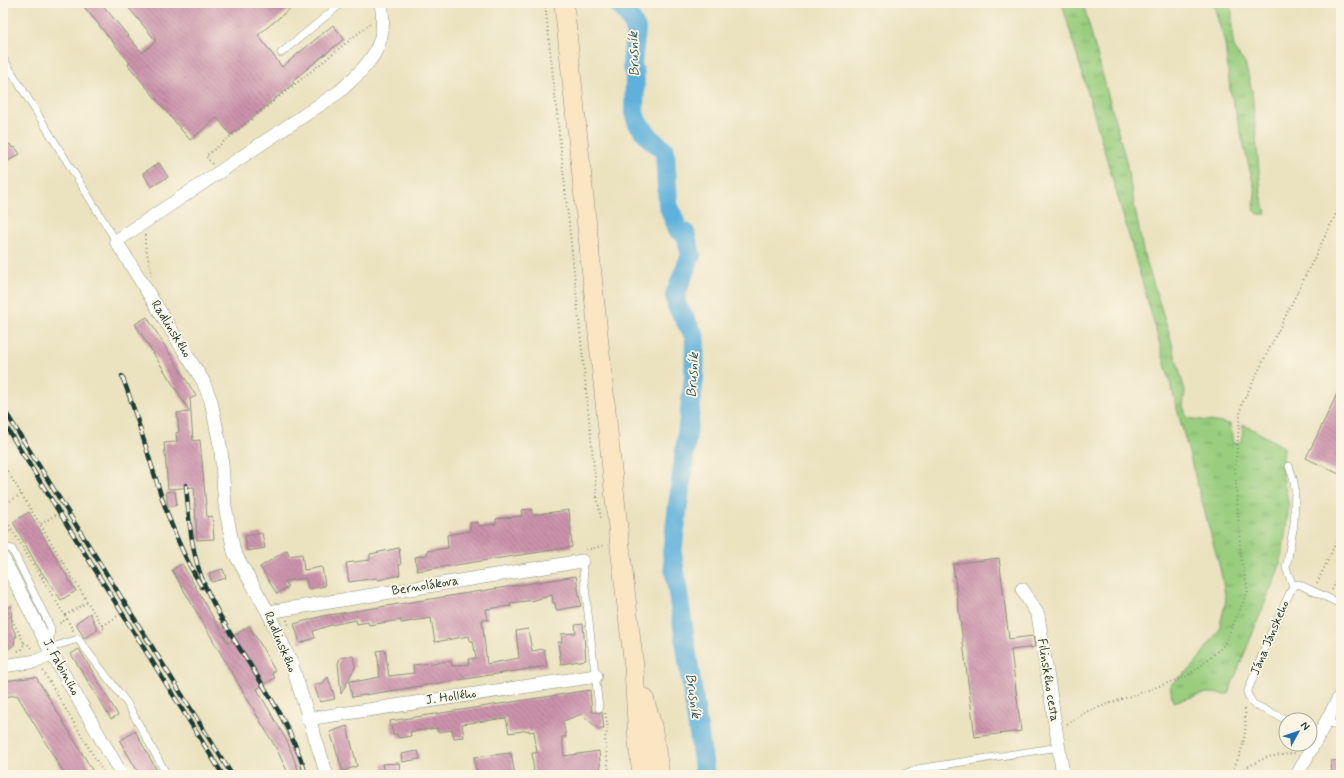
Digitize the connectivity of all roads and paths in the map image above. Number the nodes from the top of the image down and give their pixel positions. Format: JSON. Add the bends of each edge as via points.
{"nodes":[{"id":1,"x":342,"y":3,"type":"edge"},
{"id":2,"x":381,"y":3,"type":"edge"},
{"id":3,"x":564,"y":3,"type":"edge"},
{"id":4,"x":373,"y":21,"type":"dead end"},
{"id":5,"x":281,"y":53,"type":"dead end"},
{"id":6,"x":3,"y":58,"type":"edge"},
{"id":7,"x":219,"y":172,"type":"junction"},
{"id":8,"x":1341,"y":204,"type":"edge"},
{"id":9,"x":146,"y":219,"type":"junction"},
{"id":10,"x":116,"y":240,"type":"junction"},
{"id":11,"x":153,"y":280,"type":"dead end"},
{"id":12,"x":3,"y":464,"type":"edge"},
{"id":13,"x":1289,"y":466,"type":"dead end"},
{"id":14,"x":22,"y":494,"type":"junction"},
{"id":15,"x":3,"y":505,"type":"edge"},
{"id":16,"x":62,"y":510,"type":"dead end"},
{"id":17,"x":3,"y":515,"type":"edge"},
{"id":18,"x":41,"y":524,"type":"junction"},
{"id":19,"x":12,"y":530,"type":"junction"},
{"id":20,"x":1341,"y":532,"type":"edge"},
{"id":21,"x":3,"y":535,"type":"edge"},
{"id":22,"x":3,"y":547,"type":"edge"},
{"id":23,"x":598,"y":547,"type":"dead end"},
{"id":24,"x":584,"y":556,"type":"junction"},
{"id":25,"x":3,"y":558,"type":"edge"},
{"id":26,"x":1341,"y":570,"type":"edge"},
{"id":27,"x":1292,"y":586,"type":"junction"},
{"id":28,"x":1321,"y":587,"type":"dead end"},
{"id":29,"x":1022,"y":589,"type":"dead end"},
{"id":30,"x":1326,"y":590,"type":"dead end"},
{"id":31,"x":3,"y":602,"type":"edge"},
{"id":32,"x":88,"y":602,"type":"junction"},
{"id":33,"x":1341,"y":604,"type":"edge"},
{"id":34,"x":283,"y":608,"type":"junction"},
{"id":35,"x":125,"y":611,"type":"dead end"},
{"id":36,"x":268,"y":612,"type":"junction"},
{"id":37,"x":65,"y":615,"type":"junction"},
{"id":38,"x":67,"y":619,"type":"junction"},
{"id":39,"x":55,"y":626,"type":"dead end"},
{"id":40,"x":103,"y":626,"type":"junction"},
{"id":41,"x":104,"y":629,"type":"dead end"},
{"id":42,"x":290,"y":631,"type":"dead end"},
{"id":43,"x":78,"y":639,"type":"junction"},
{"id":44,"x":50,"y":651,"type":"junction"},
{"id":45,"x":13,"y":654,"type":"dead end"},
{"id":46,"x":3,"y":666,"type":"edge"},
{"id":47,"x":634,"y":666,"type":"junction"},
{"id":48,"x":44,"y":673,"type":"dead end"},
{"id":49,"x":596,"y":676,"type":"junction"},
{"id":50,"x":1341,"y":694,"type":"edge"},
{"id":51,"x":1248,"y":697,"type":"junction"},
{"id":52,"x":599,"y":708,"type":"joint"},
{"id":53,"x":1278,"y":716,"type":"edge"},
{"id":54,"x":307,"y":718,"type":"junction"},
{"id":55,"x":1327,"y":721,"type":"junction"},
{"id":56,"x":1341,"y":728,"type":"edge"},
{"id":57,"x":1056,"y":730,"type":"junction"},
{"id":58,"x":1318,"y":730,"type":"edge"},
{"id":59,"x":638,"y":742,"type":"junction"},
{"id":60,"x":1059,"y":747,"type":"junction"},
{"id":61,"x":1307,"y":752,"type":"edge"},
{"id":62,"x":1299,"y":753,"type":"dead end"},
{"id":63,"x":105,"y":775,"type":"edge"},
{"id":64,"x":122,"y":775,"type":"edge"},
{"id":65,"x":167,"y":775,"type":"edge"},
{"id":66,"x":327,"y":775,"type":"edge"},
{"id":67,"x":609,"y":775,"type":"edge"},
{"id":68,"x":635,"y":775,"type":"edge"},
{"id":69,"x":642,"y":775,"type":"edge"},
{"id":70,"x":660,"y":775,"type":"edge"},
{"id":71,"x":901,"y":775,"type":"edge"},
{"id":72,"x":1063,"y":775,"type":"edge"},
{"id":73,"x":1230,"y":775,"type":"edge"},
{"id":74,"x":1297,"y":775,"type":"edge"}],
"edges":[{"from":1,"to":5,"type":"lane"},
{"from":2,"to":7,"type":"street","via":[[384,21],[380,41],[369,62],[356,76],[339,92]]},
{"from":3,"to":47,"type":"main road"},
{"from":4,"to":7,"type":"path","via":[[206,156]]},
{"from":6,"to":10,"type":"lane"},
{"from":7,"to":9,"type":"street"},
{"from":8,"to":57,"type":"path","via":[[1241,406],[1235,468],[1241,559],[1248,591],[1224,645],[1185,677],[1088,711]]},
{"from":9,"to":10,"type":"street"},
{"from":9,"to":11,"type":"path","via":[[145,244]]},
{"from":10,"to":36,"type":"street","name":"Radlinského","via":[[203,381],[211,401],[221,450],[225,506],[234,552]]},
{"from":12,"to":14,"type":"path"},
{"from":13,"to":27,"type":"lane","via":[[1294,478],[1294,524],[1286,568]]},
{"from":14,"to":15,"type":"path"},
{"from":14,"to":18,"type":"path"},
{"from":16,"to":18,"type":"path"},
{"from":17,"to":19,"type":"path"},
{"from":18,"to":32,"type":"path"},
{"from":19,"to":21,"type":"path"},
{"from":19,"to":37,"type":"path"},
{"from":20,"to":28,"type":"path","via":[[1316,585]]},
{"from":22,"to":44,"type":"lane","via":[[12,549],[51,628]]},
{"from":23,"to":24,"type":"path"},
{"from":24,"to":34,"type":"street","name":"Bernolákova"},
{"from":24,"to":49,"type":"lane"},
{"from":25,"to":44,"type":"street","name":"J. Fabiniho"},
{"from":26,"to":30,"type":"path","via":[[1331,592]]},
{"from":27,"to":33,"type":"lane","name":"Jána Jánskeho","via":[[1298,584]]},
{"from":27,"to":51,"type":"lane","name":"Jána Jánskeho","via":[[1257,666],[1248,689]]},
{"from":29,"to":57,"type":"street","name":"Filinského cesta","via":[[1038,615]]},
{"from":31,"to":45,"type":"path","via":[[24,643],[22,649]]},
{"from":32,"to":37,"type":"path"},
{"from":32,"to":40,"type":"path"},
{"from":34,"to":36,"type":"street","name":"Bernolákova"},
{"from":34,"to":42,"type":"path"},
{"from":35,"to":40,"type":"path"},
{"from":36,"to":54,"type":"street","name":"Radlinského","via":[[292,665]]},
{"from":37,"to":38,"type":"path"},
{"from":38,"to":39,"type":"path"},
{"from":38,"to":43,"type":"path"},
{"from":40,"to":41,"type":"path"},
{"from":43,"to":44,"type":"lane"},
{"from":43,"to":65,"type":"lane","via":[[127,703]]},
{"from":44,"to":46,"type":"street","via":[[37,661]]},
{"from":44,"to":64,"type":"street","name":"J. Fabiniho"},
{"from":47,"to":59,"type":"main road"},
{"from":47,"to":70,"type":"main road","via":[[652,726]]},
{"from":48,"to":63,"type":"path"},
{"from":49,"to":52,"type":"lane"},
{"from":49,"to":54,"type":"street","name":"J. Hollého"},
{"from":50,"to":55,"type":"street"},
{"from":51,"to":53,"type":"lane","via":[[1256,707]]},
{"from":51,"to":73,"type":"path","via":[[1245,703],[1245,738],[1241,756]]},
{"from":52,"to":67,"type":"path","via":[[604,709],[608,728],[605,738]]},
{"from":54,"to":66,"type":"street","name":"Radlinského"},
{"from":55,"to":56,"type":"lane"},
{"from":55,"to":58,"type":"street"},
{"from":57,"to":60,"type":"street","name":"Filinského cesta"},
{"from":59,"to":68,"type":"main road"},
{"from":59,"to":69,"type":"main road"},
{"from":60,"to":71,"type":"lane","via":[[917,769]]},
{"from":60,"to":72,"type":"street","name":"Filinského cesta"},
{"from":61,"to":74,"type":"street"},
{"from":62,"to":73,"type":"path","via":[[1267,757]]}]}
